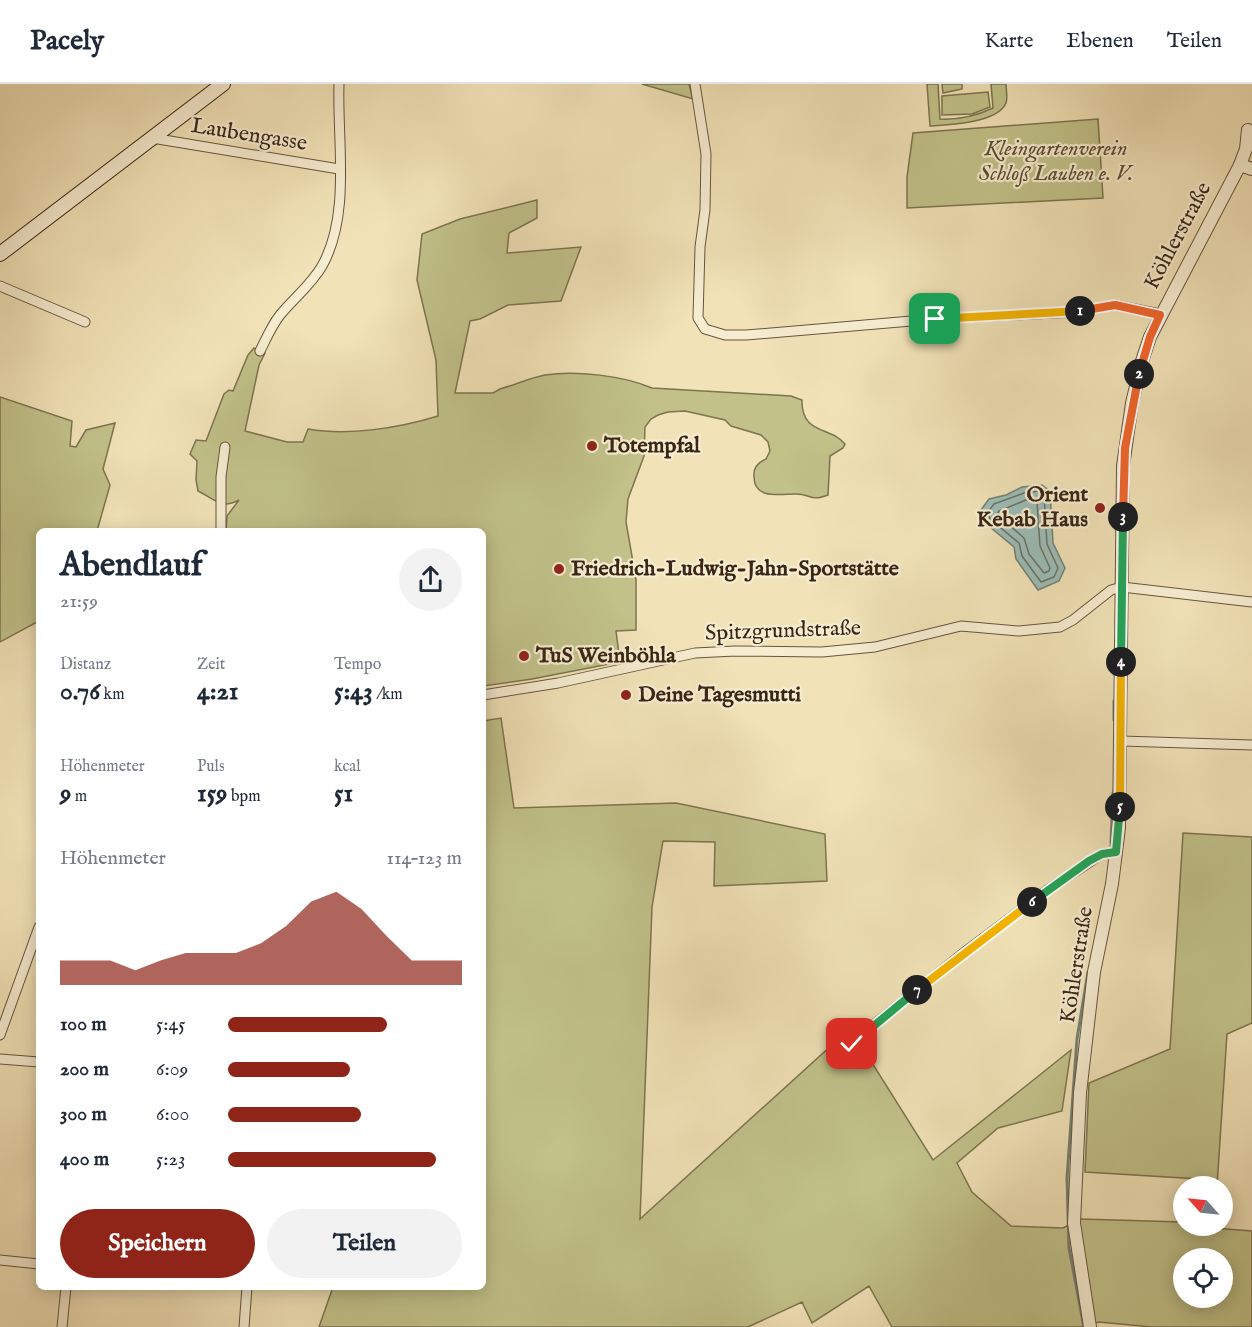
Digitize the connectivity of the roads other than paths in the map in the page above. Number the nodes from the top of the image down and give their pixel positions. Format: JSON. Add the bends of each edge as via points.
{"nodes":[{"id":1,"x":223,"y":84,"type":"edge"},
{"id":2,"x":339,"y":84,"type":"edge"},
{"id":3,"x":695,"y":84,"type":"edge"},
{"id":4,"x":1250,"y":129,"type":"edge"},
{"id":5,"x":152,"y":138,"type":"junction"},
{"id":6,"x":1240,"y":165,"type":"junction"},
{"id":7,"x":339,"y":169,"type":"junction"},
{"id":8,"x":1252,"y":169,"type":"edge"},
{"id":9,"x":0,"y":254,"type":"edge"},
{"id":10,"x":0,"y":286,"type":"edge"},
{"id":11,"x":1160,"y":315,"type":"junction"},
{"id":12,"x":84,"y":322,"type":"dead end"},
{"id":13,"x":260,"y":351,"type":"dead end"},
{"id":14,"x":225,"y":447,"type":"dead end"},
{"id":15,"x":221,"y":528,"type":"edge"},
{"id":16,"x":1122,"y":587,"type":"junction"},
{"id":17,"x":1252,"y":602,"type":"edge"},
{"id":18,"x":486,"y":695,"type":"edge"},
{"id":19,"x":1121,"y":741,"type":"junction"},
{"id":20,"x":1252,"y":745,"type":"edge"},
{"id":21,"x":1116,"y":852,"type":"junction"},
{"id":22,"x":36,"y":935,"type":"edge"},
{"id":23,"x":0,"y":1035,"type":"edge"},
{"id":24,"x":843,"y":1053,"type":"dead end"},
{"id":25,"x":0,"y":1059,"type":"edge"},
{"id":26,"x":36,"y":1062,"type":"edge"},
{"id":27,"x":0,"y":1260,"type":"edge"},
{"id":28,"x":36,"y":1264,"type":"edge"},
{"id":29,"x":66,"y":1290,"type":"edge"},
{"id":30,"x":247,"y":1290,"type":"edge"},
{"id":31,"x":62,"y":1327,"type":"edge"},
{"id":32,"x":244,"y":1327,"type":"edge"},
{"id":33,"x":1090,"y":1327,"type":"edge"}],
"edges":[{"from":1,"to":5,"type":"main road"},
{"from":2,"to":7,"type":"street"},
{"from":3,"to":11,"type":"street","via":[[706,154],[698,318],[705,329],[725,335],[746,335],[1075,312],[1115,305]]},
{"from":4,"to":6,"type":"street","name":"Köhlerstraße"},
{"from":5,"to":7,"type":"street","name":"Laubengasse"},
{"from":5,"to":9,"type":"main road"},
{"from":6,"to":8,"type":"street"},
{"from":6,"to":11,"type":"street","name":"Köhlerstraße"},
{"from":7,"to":13,"type":"street","via":[[340,206],[329,251],[310,283],[280,315]]},
{"from":10,"to":12,"type":"street"},
{"from":11,"to":16,"type":"street","name":"Köhlerstraße","via":[[1142,361],[1125,448]]},
{"from":14,"to":15,"type":"street","via":[[220,477]]},
{"from":16,"to":17,"type":"street"},
{"from":16,"to":18,"type":"street","name":"Spitzgrundstraße","via":[[1111,590],[1060,627],[1019,631],[961,626],[875,647],[830,652],[695,653]]},
{"from":16,"to":19,"type":"street","name":"Köhlerstraße"},
{"from":19,"to":20,"type":"street"},
{"from":19,"to":21,"type":"street","name":"Köhlerstraße"},
{"from":21,"to":24,"type":"street","via":[[1102,854],[1049,889],[961,955]]},
{"from":21,"to":33,"type":"street","name":"Köhlerstraße","via":[[1093,983],[1080,1092],[1074,1200]]},
{"from":22,"to":23,"type":"street"},
{"from":25,"to":26,"type":"street"},
{"from":27,"to":28,"type":"street"},
{"from":29,"to":31,"type":"street"},
{"from":30,"to":32,"type":"street"}]}
